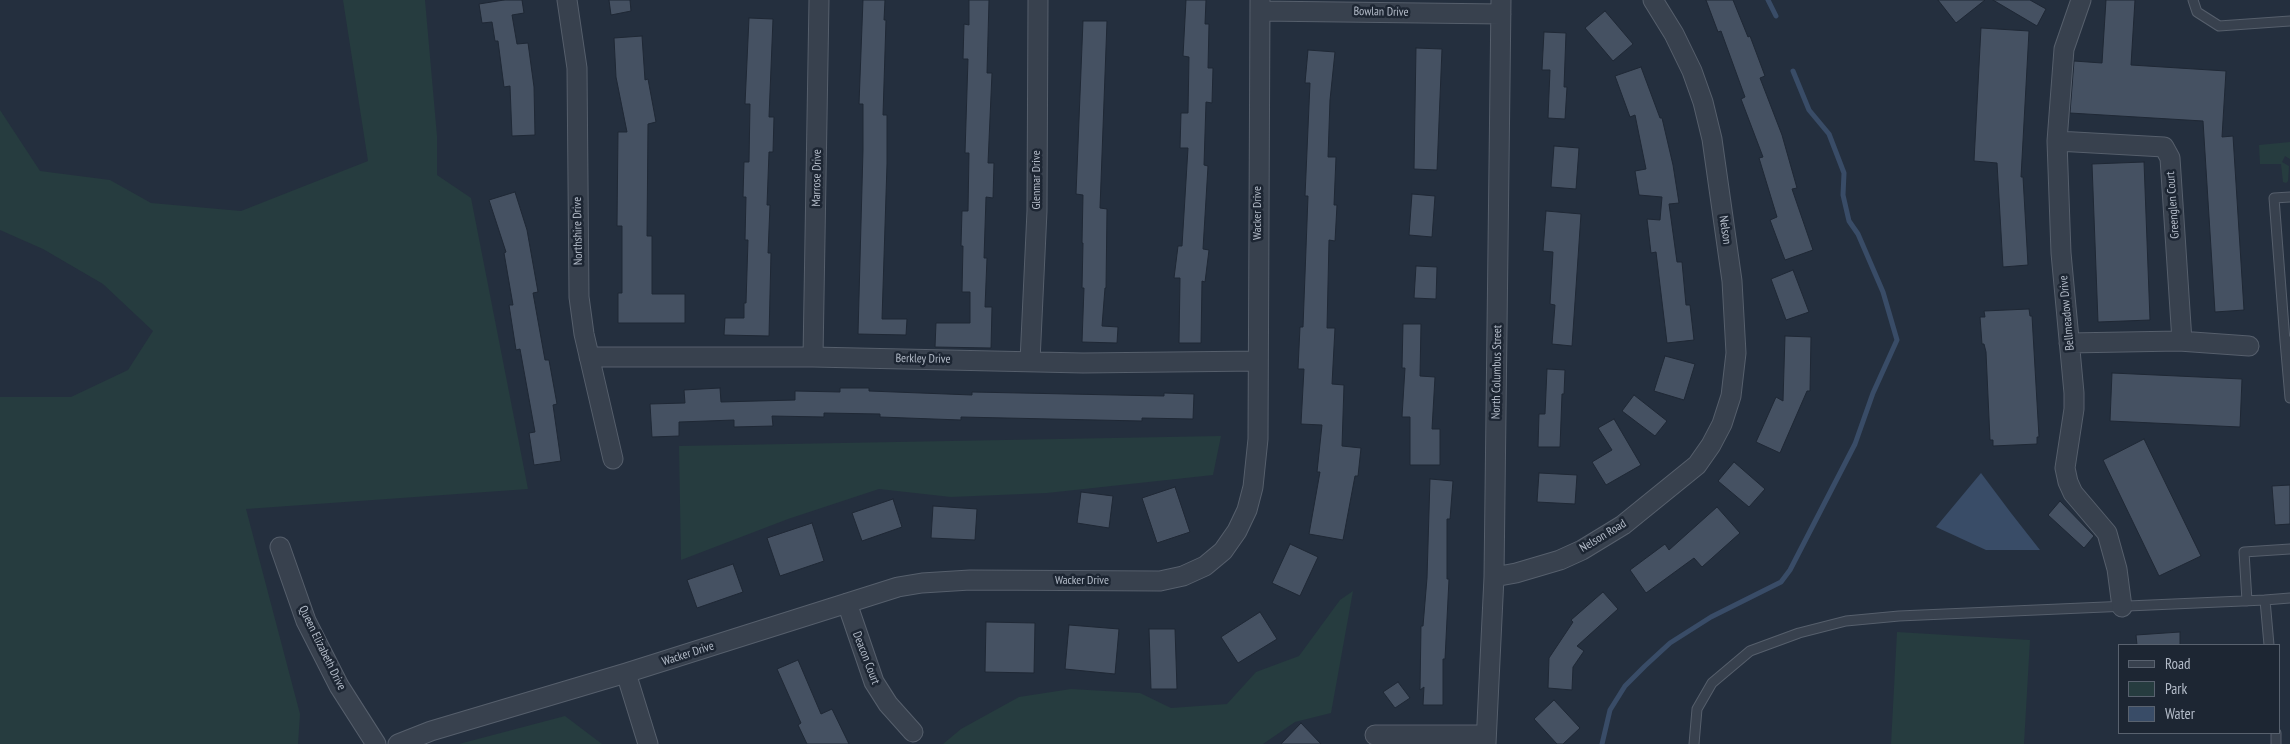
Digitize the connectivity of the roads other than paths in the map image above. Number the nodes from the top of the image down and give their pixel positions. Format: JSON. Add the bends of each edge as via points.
{"nodes":[{"id":1,"x":567,"y":0,"type":"edge"},
{"id":2,"x":820,"y":0,"type":"edge"},
{"id":3,"x":1038,"y":0,"type":"edge"},
{"id":4,"x":1653,"y":0,"type":"edge"},
{"id":5,"x":2193,"y":0,"type":"edge"},
{"id":6,"x":2074,"y":2,"type":"edge"},
{"id":7,"x":1260,"y":5,"type":"edge"},
{"id":8,"x":1501,"y":7,"type":"edge"},
{"id":9,"x":2290,"y":21,"type":"edge"},
{"id":10,"x":2057,"y":141,"type":"junction"},
{"id":11,"x":2290,"y":197,"type":"edge"},
{"id":12,"x":2182,"y":341,"type":"junction"},
{"id":13,"x":2288,"y":341,"type":"edge"},
{"id":14,"x":2069,"y":342,"type":"junction"},
{"id":15,"x":2249,"y":346,"type":"dead end"},
{"id":16,"x":589,"y":357,"type":"junction"},
{"id":17,"x":813,"y":357,"type":"junction"},
{"id":18,"x":1030,"y":361,"type":"junction"},
{"id":19,"x":1258,"y":361,"type":"junction"},
{"id":20,"x":2290,"y":398,"type":"edge"},
{"id":21,"x":613,"y":459,"type":"dead end"},
{"id":22,"x":1697,"y":465,"type":"joint"},
{"id":23,"x":280,"y":547,"type":"dead end"},
{"id":24,"x":2290,"y":549,"type":"edge"},
{"id":25,"x":1494,"y":576,"type":"junction"},
{"id":26,"x":2290,"y":598,"type":"edge"},
{"id":27,"x":2265,"y":600,"type":"junction"},
{"id":28,"x":2247,"y":601,"type":"junction"},
{"id":29,"x":847,"y":603,"type":"junction"},
{"id":30,"x":2122,"y":607,"type":"junction"},
{"id":31,"x":2269,"y":644,"type":"edge"},
{"id":32,"x":626,"y":673,"type":"junction"},
{"id":33,"x":913,"y":732,"type":"dead end"},
{"id":34,"x":1375,"y":735,"type":"dead end"},
{"id":35,"x":1486,"y":739,"type":"edge"},
{"id":36,"x":376,"y":744,"type":"edge"},
{"id":37,"x":398,"y":744,"type":"edge"},
{"id":38,"x":648,"y":744,"type":"edge"},
{"id":39,"x":1694,"y":744,"type":"edge"}],
"edges":[{"from":1,"to":16,"type":"street","name":"Northshire Drive","via":[[577,68],[580,297]]},
{"from":2,"to":17,"type":"street","name":"Marrose Drive"},
{"from":3,"to":18,"type":"street","name":"Glenmar Drive","via":[[1037,211]]},
{"from":4,"to":22,"type":"street","name":"Nelson","via":[[1678,41],[1703,102],[1718,175],[1732,281],[1736,353],[1731,396],[1722,424]]},
{"from":5,"to":9,"type":"lane","via":[[2197,12],[2219,26]]},
{"from":6,"to":10,"type":"street","name":"Bellmeadow Drive","via":[[2064,49]]},
{"from":7,"to":8,"type":"street","name":"Bowlan Drive"},
{"from":7,"to":19,"type":"street","name":"Wacker Drive"},
{"from":8,"to":25,"type":"street","name":"North Columbus Street"},
{"from":10,"to":12,"type":"street","name":"Greenglen Court","via":[[2164,147],[2170,158]]},
{"from":10,"to":14,"type":"street","name":"Bellmeadow Drive"},
{"from":11,"to":13,"type":"lane","via":[[2274,198]]},
{"from":12,"to":14,"type":"street"},
{"from":12,"to":15,"type":"street"},
{"from":13,"to":20,"type":"lane"},
{"from":14,"to":30,"type":"street","name":"Bellmeadow Drive","via":[[2074,409],[2065,468],[2073,493],[2107,533],[2117,569]]},
{"from":16,"to":17,"type":"street","name":"Berkley Drive"},
{"from":16,"to":21,"type":"street","name":"Northshire Drive"},
{"from":17,"to":18,"type":"street","name":"Berkley Drive"},
{"from":18,"to":19,"type":"street","name":"Berkley Drive"},
{"from":19,"to":29,"type":"street","name":"Wacker Drive","via":[[1258,439],[1253,487],[1237,531],[1223,551],[1205,566],[1184,576],[1160,580],[922,583]]},
{"from":22,"to":25,"type":"street","name":"Nelson Road","via":[[1623,525],[1582,550],[1538,568]]},
{"from":23,"to":36,"type":"street","name":"Queen Elizabeth Drive","via":[[306,621],[339,686]]},
{"from":24,"to":28,"type":"lane","via":[[2244,552]]},
{"from":25,"to":35,"type":"street","name":"North Columbus Street"},
{"from":26,"to":27,"type":"lane"},
{"from":27,"to":28,"type":"lane"},
{"from":27,"to":31,"type":"lane"},
{"from":28,"to":30,"type":"lane"},
{"from":29,"to":32,"type":"street","name":"Wacker Drive"},
{"from":29,"to":33,"type":"street","name":"Deacon Court","via":[[874,682]]},
{"from":30,"to":39,"type":"lane","via":[[1899,616],[1846,621],[1799,633],[1750,651],[1712,683],[1697,709]]},
{"from":32,"to":37,"type":"street","name":"Wacker Drive","via":[[431,731]]},
{"from":32,"to":38,"type":"street"},
{"from":34,"to":35,"type":"street"}]}
